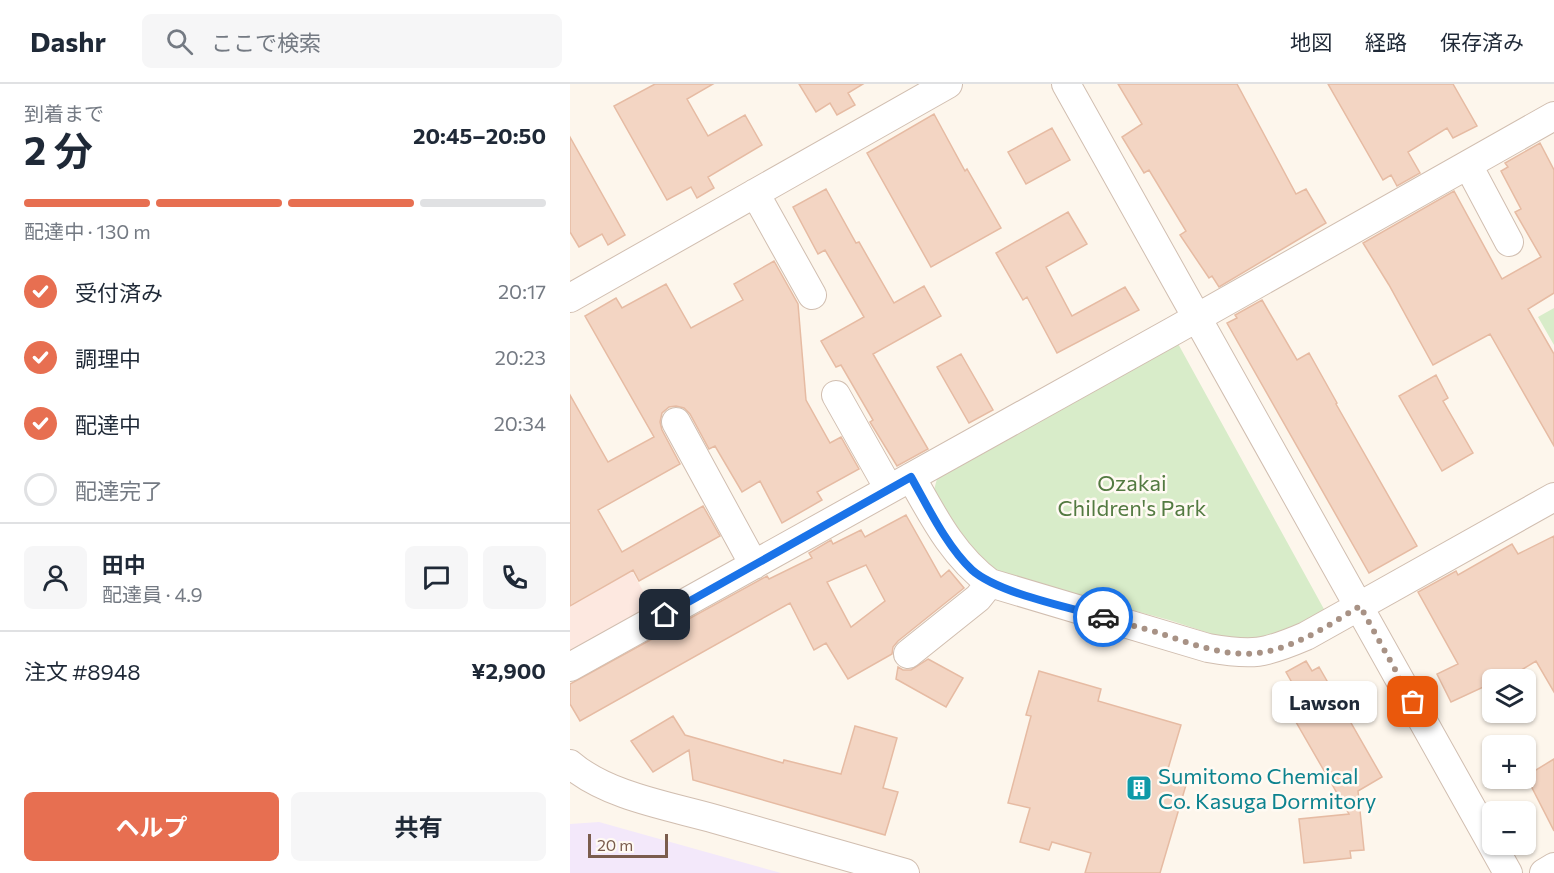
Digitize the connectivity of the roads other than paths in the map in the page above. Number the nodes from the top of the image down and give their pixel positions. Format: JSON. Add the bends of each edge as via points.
{"nodes":[{"id":1,"x":948,"y":84,"type":"edge"},
{"id":2,"x":1066,"y":84,"type":"edge"},
{"id":3,"x":1554,"y":116,"type":"edge"},
{"id":4,"x":1468,"y":165,"type":"junction"},
{"id":5,"x":756,"y":193,"type":"junction"},
{"id":6,"x":1509,"y":242,"type":"dead end"},
{"id":7,"x":812,"y":295,"type":"dead end"},
{"id":8,"x":570,"y":297,"type":"edge"},
{"id":9,"x":1196,"y":317,"type":"junction"},
{"id":10,"x":836,"y":395,"type":"dead end"},
{"id":11,"x":676,"y":422,"type":"dead end"},
{"id":12,"x":900,"y":483,"type":"junction"},
{"id":13,"x":1554,"y":497,"type":"edge"},
{"id":14,"x":754,"y":565,"type":"junction"},
{"id":15,"x":990,"y":583,"type":"junction"},
{"id":16,"x":1360,"y":606,"type":"junction"},
{"id":17,"x":908,"y":654,"type":"dead end"},
{"id":18,"x":570,"y":668,"type":"edge"},
{"id":19,"x":573,"y":770,"type":"edge"},
{"id":20,"x":1554,"y":867,"type":"edge"},
{"id":21,"x":905,"y":873,"type":"edge"},
{"id":22,"x":1508,"y":873,"type":"edge"},
{"id":23,"x":1544,"y":873,"type":"edge"}],
"edges":[{"from":1,"to":5,"type":"street"},
{"from":2,"to":9,"type":"street"},
{"from":3,"to":4,"type":"street"},
{"from":4,"to":6,"type":"street"},
{"from":4,"to":9,"type":"street"},
{"from":5,"to":7,"type":"street"},
{"from":5,"to":8,"type":"street"},
{"from":9,"to":12,"type":"street"},
{"from":9,"to":16,"type":"street"},
{"from":10,"to":12,"type":"street"},
{"from":11,"to":14,"type":"street"},
{"from":12,"to":14,"type":"street"},
{"from":12,"to":15,"type":"street","via":[[959,556]]},
{"from":13,"to":16,"type":"street"},
{"from":14,"to":18,"type":"street"},
{"from":15,"to":16,"type":"street","via":[[1240,654],[1278,648]]},
{"from":15,"to":17,"type":"street","via":[[978,598]]},
{"from":16,"to":22,"type":"street"},
{"from":19,"to":21,"type":"street","via":[[649,801]]},
{"from":20,"to":23,"type":"street"}]}
